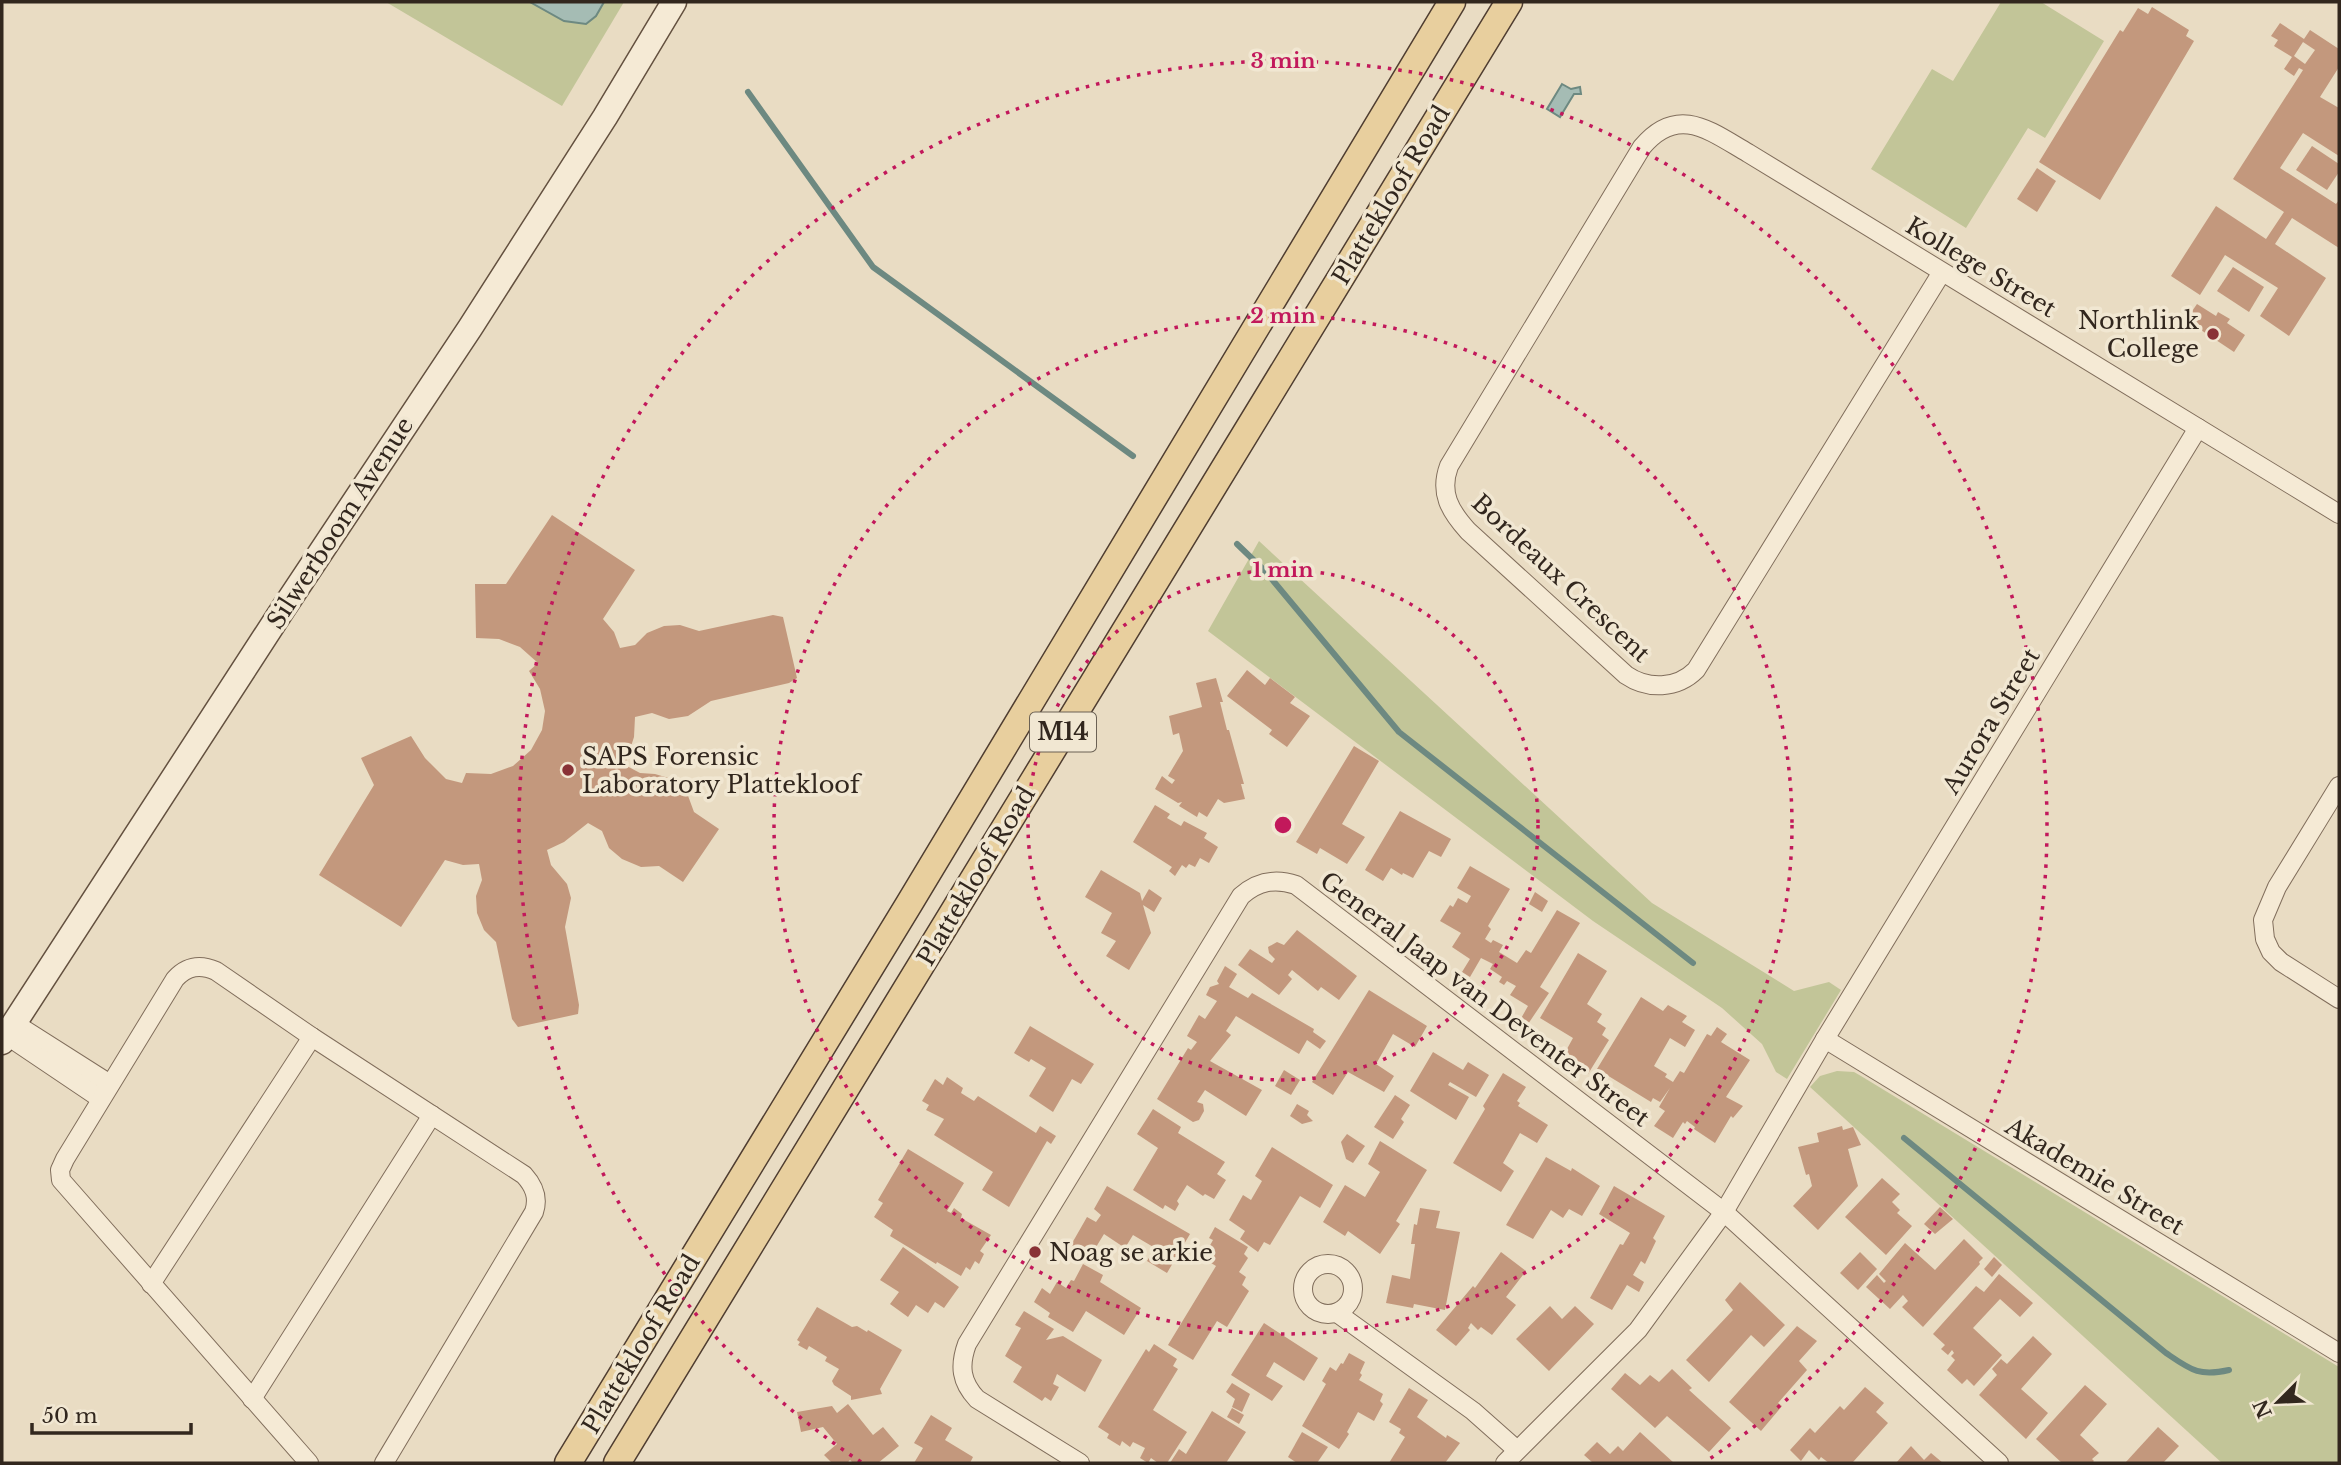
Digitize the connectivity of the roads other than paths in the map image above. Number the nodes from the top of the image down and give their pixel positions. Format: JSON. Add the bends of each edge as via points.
{"nodes":[{"id":1,"x":674,"y":2,"type":"edge"},
{"id":2,"x":1452,"y":2,"type":"edge"},
{"id":3,"x":1509,"y":2,"type":"edge"},
{"id":4,"x":1704,"y":128,"type":"joint"},
{"id":5,"x":1942,"y":272,"type":"junction"},
{"id":6,"x":2198,"y":428,"type":"junction"},
{"id":7,"x":2339,"y":514,"type":"edge"},
{"id":8,"x":2339,"y":786,"type":"edge"},
{"id":9,"x":2339,"y":999,"type":"edge"},
{"id":10,"x":7,"y":1033,"type":"edge"},
{"id":11,"x":312,"y":1037,"type":"junction"},
{"id":12,"x":1825,"y":1040,"type":"junction"},
{"id":13,"x":105,"y":1091,"type":"junction"},
{"id":14,"x":432,"y":1115,"type":"junction"},
{"id":15,"x":1724,"y":1212,"type":"junction"},
{"id":16,"x":151,"y":1284,"type":"junction"},
{"id":17,"x":1337,"y":1313,"type":"dead end"},
{"id":18,"x":2339,"y":1353,"type":"edge"},
{"id":19,"x":252,"y":1399,"type":"junction"},
{"id":20,"x":1511,"y":1457,"type":"edge"},
{"id":21,"x":309,"y":1463,"type":"edge"},
{"id":22,"x":384,"y":1463,"type":"edge"},
{"id":23,"x":568,"y":1463,"type":"edge"},
{"id":24,"x":617,"y":1463,"type":"edge"},
{"id":25,"x":1080,"y":1463,"type":"edge"},
{"id":26,"x":2000,"y":1463,"type":"edge"}],
"edges":[{"from":1,"to":10,"type":"street","name":"Silwerboom Avenue","via":[[470,328]]},
{"from":2,"to":23,"type":"main road","name":"Plattekloof Road","number":"M14"},
{"from":3,"to":24,"type":"main road","name":"Plattekloof Road","number":"M14"},
{"from":4,"to":5,"type":"street","name":"Kollege Street"},
{"from":4,"to":5,"type":"street","name":"Bordeaux Crescent","via":[[1679,124],[1665,128],[1642,148],[1445,478],[1447,503],[1468,531],[1637,682],[1673,684],[1696,670]]},
{"from":5,"to":6,"type":"street","name":"Kollege Street"},
{"from":6,"to":7,"type":"street","name":"Kollege Street"},
{"from":6,"to":12,"type":"street","name":"Aurora Street"},
{"from":8,"to":9,"type":"street","via":[[2277,887],[2263,920],[2265,939],[2276,957]]},
{"from":10,"to":13,"type":"street"},
{"from":11,"to":13,"type":"street","via":[[216,971],[193,966],[176,979]]},
{"from":11,"to":14,"type":"street"},
{"from":11,"to":16,"type":"street"},
{"from":12,"to":15,"type":"street","name":"Aurora Street"},
{"from":12,"to":18,"type":"street","name":"Akademie Street"},
{"from":13,"to":16,"type":"street","via":[[65,1159],[61,1180]]},
{"from":14,"to":19,"type":"street"},
{"from":14,"to":22,"type":"street","via":[[524,1175],[532,1184],[537,1204]]},
{"from":15,"to":20,"type":"street","name":"Aurora Street","via":[[1638,1330]]},
{"from":15,"to":25,"type":"street","name":"General Jaap van Deventer Street","via":[[1296,885],[1264,882],[1241,896],[963,1355],[965,1383],[976,1399]]},
{"from":15,"to":26,"type":"street","name":"General Jaap van Deventer Street"},
{"from":16,"to":19,"type":"street"},
{"from":17,"to":20,"type":"street","via":[[1474,1410]]},
{"from":19,"to":21,"type":"street"}]}
